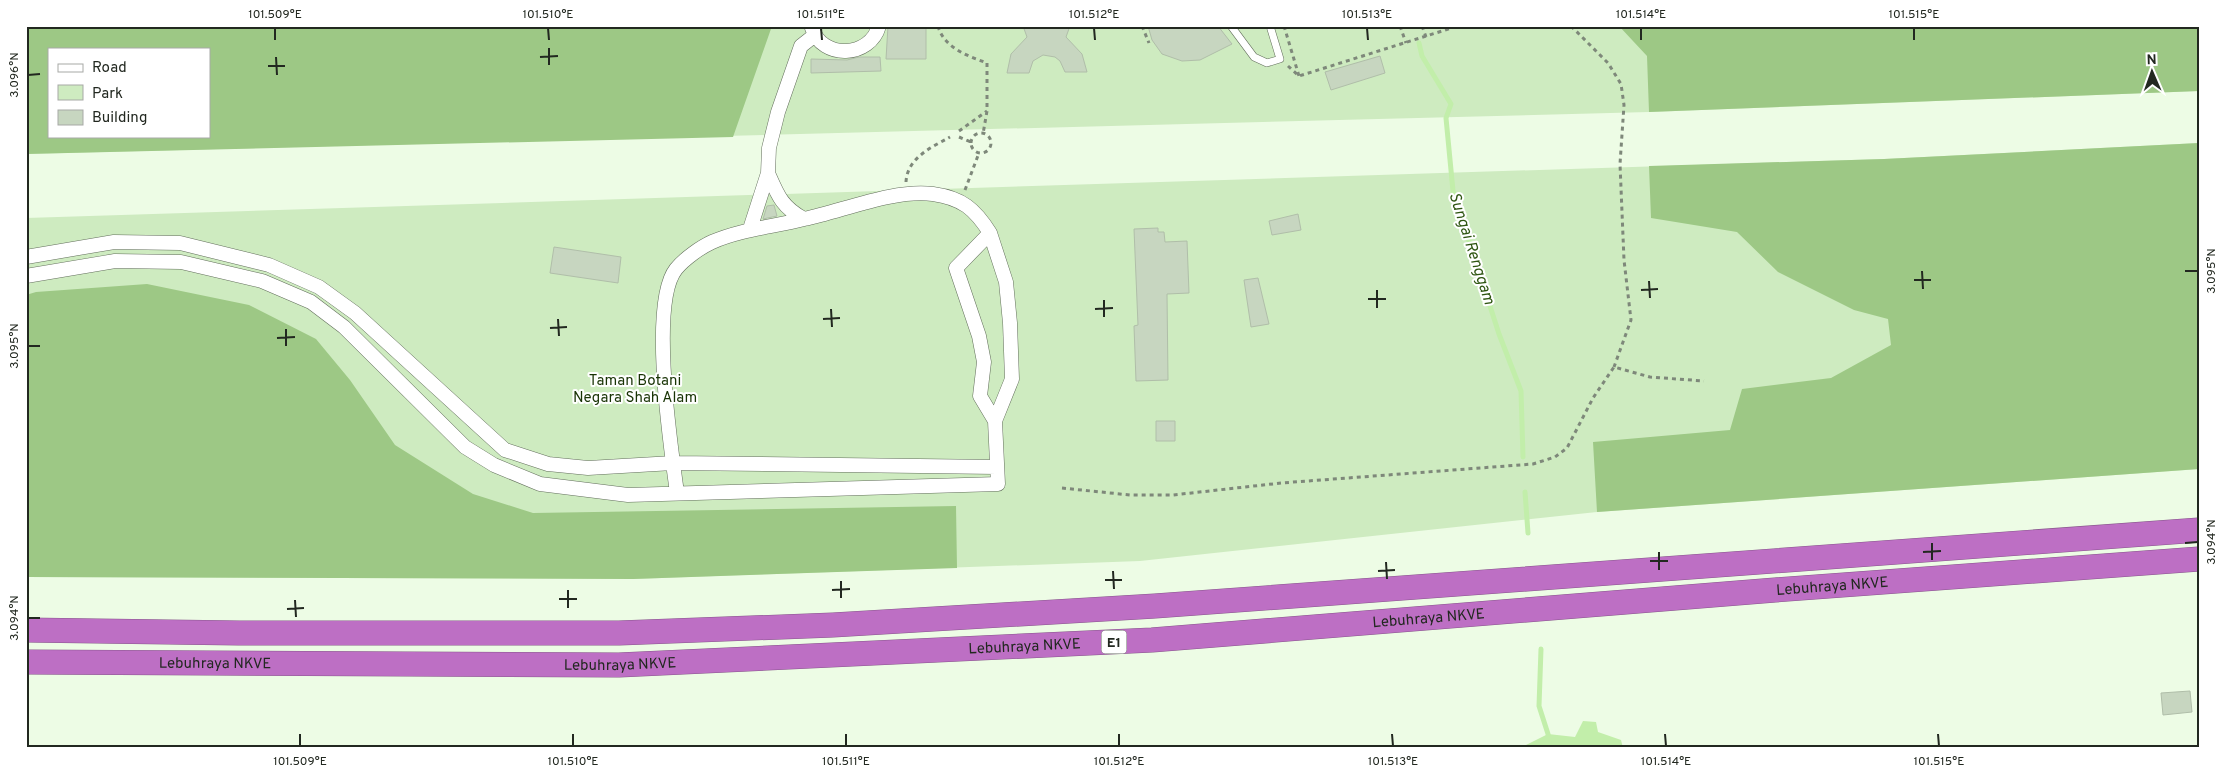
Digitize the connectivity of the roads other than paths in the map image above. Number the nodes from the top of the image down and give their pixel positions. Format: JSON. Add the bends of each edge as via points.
{"nodes":[{"id":1,"x":878,"y":26,"type":"edge"},
{"id":2,"x":1230,"y":26,"type":"edge"},
{"id":3,"x":1270,"y":26,"type":"edge"},
{"id":4,"x":814,"y":31,"type":"edge"},
{"id":5,"x":768,"y":173,"type":"junction"},
{"id":6,"x":804,"y":220,"type":"junction"},
{"id":7,"x":750,"y":229,"type":"junction"},
{"id":8,"x":990,"y":233,"type":"junction"},
{"id":9,"x":26,"y":257,"type":"edge"},
{"id":10,"x":26,"y":276,"type":"edge"},
{"id":11,"x":995,"y":421,"type":"junction"},
{"id":12,"x":673,"y":463,"type":"junction"},
{"id":13,"x":997,"y":467,"type":"junction"},
{"id":14,"x":677,"y":493,"type":"junction"},
{"id":15,"x":2199,"y":530,"type":"edge"},
{"id":16,"x":2199,"y":559,"type":"edge"},
{"id":17,"x":26,"y":630,"type":"edge"},
{"id":18,"x":26,"y":662,"type":"edge"}],
"edges":[{"from":1,"to":4,"type":"street","via":[[870,41],[850,51],[828,48],[819,42]]},
{"from":2,"to":3,"type":"lane","via":[[1254,57],[1266,63],[1280,59]]},
{"from":4,"to":5,"type":"street","via":[[801,46],[778,112],[769,148]]},
{"from":5,"to":6,"type":"street","via":[[788,210]]},
{"from":5,"to":7,"type":"street"},
{"from":6,"to":7,"type":"street"},
{"from":6,"to":8,"type":"street","via":[[859,204],[906,195],[934,194],[971,207]]},
{"from":7,"to":12,"type":"street","via":[[711,242],[676,269],[668,285],[664,363]]},
{"from":8,"to":11,"type":"street","via":[[1006,282],[1012,379]]},
{"from":8,"to":11,"type":"street","via":[[956,268],[979,336],[984,362],[980,396]]},
{"from":9,"to":12,"type":"street","via":[[114,242],[180,243],[269,264],[319,287],[355,313],[505,450],[548,464],[588,468]]},
{"from":10,"to":14,"type":"street","via":[[115,262],[180,262],[262,281],[311,302],[344,326],[465,447],[494,465],[540,484],[628,495]]},
{"from":11,"to":13,"type":"street"},
{"from":12,"to":13,"type":"street"},
{"from":12,"to":14,"type":"street"},
{"from":13,"to":14,"type":"street","via":[[998,484]]},
{"from":15,"to":17,"type":"highway","name":"Lebuhraya NKVE","number":"E1","via":[[1155,606],[833,625],[619,633]]},
{"from":16,"to":18,"type":"highway","name":"Lebuhraya NKVE","number":"E1","via":[[1152,640],[619,665]]}]}
